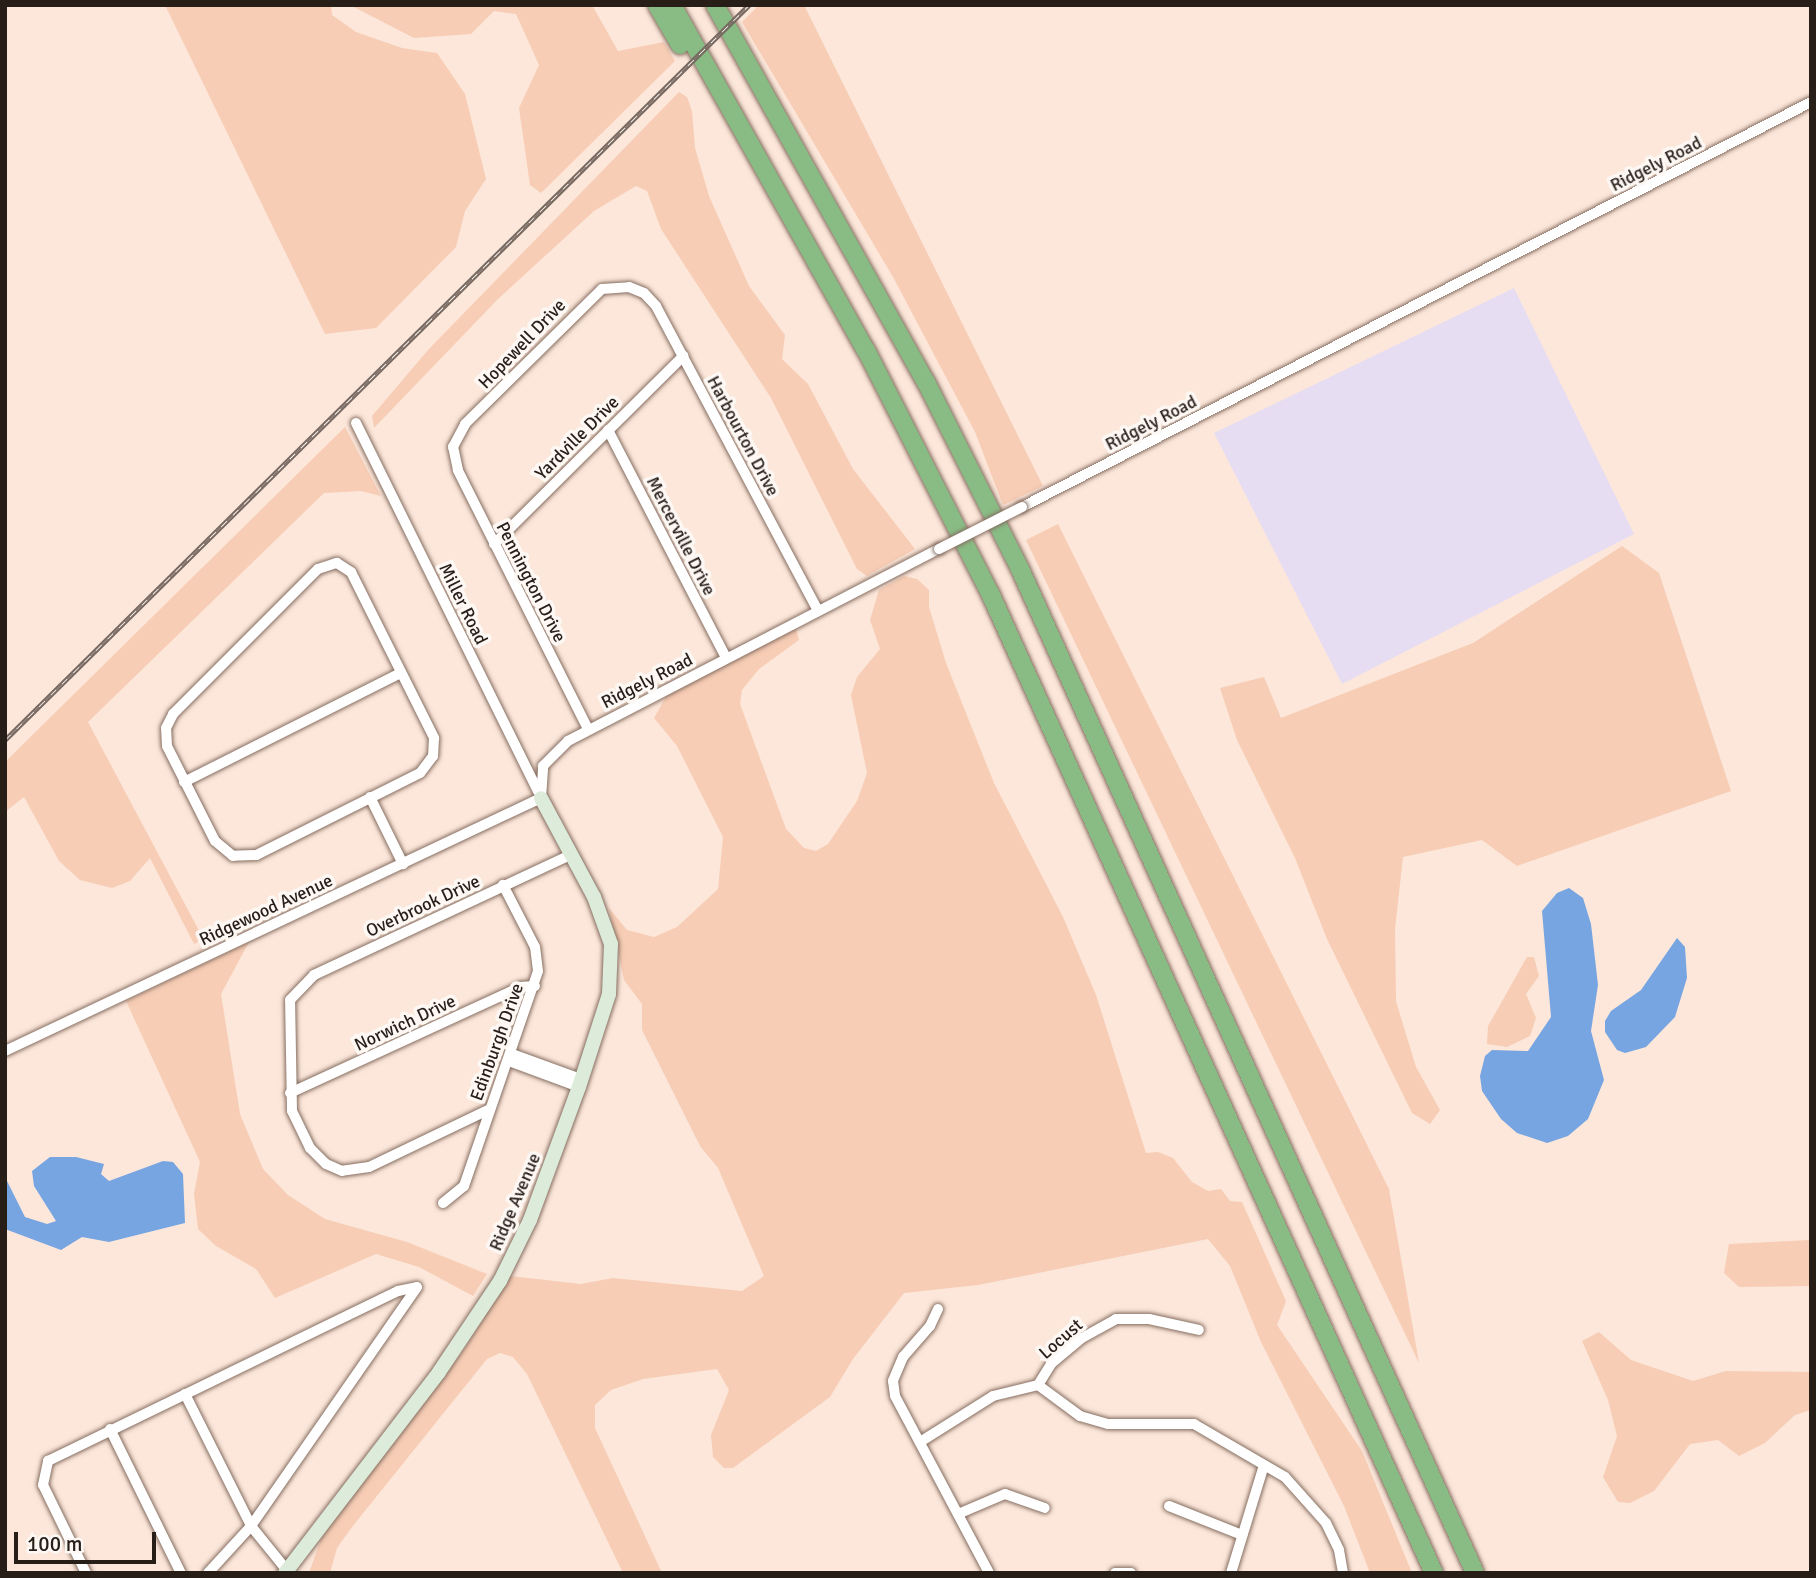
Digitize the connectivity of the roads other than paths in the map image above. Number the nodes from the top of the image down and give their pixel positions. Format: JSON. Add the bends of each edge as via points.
{"nodes":[{"id":1,"x":657,"y":5,"type":"edge"},
{"id":2,"x":672,"y":5,"type":"edge"},
{"id":3,"x":717,"y":7,"type":"edge"},
{"id":4,"x":1811,"y":102,"type":"edge"},
{"id":5,"x":755,"y":156,"type":"junction"},
{"id":6,"x":629,"y":287,"type":"joint"},
{"id":7,"x":683,"y":356,"type":"junction"},
{"id":8,"x":356,"y":423,"type":"dead end"},
{"id":9,"x":608,"y":429,"type":"junction"},
{"id":10,"x":453,"y":447,"type":"joint"},
{"id":11,"x":494,"y":544,"type":"junction"},
{"id":12,"x":818,"y":611,"type":"junction"},
{"id":13,"x":726,"y":658,"type":"junction"},
{"id":14,"x":401,"y":673,"type":"junction"},
{"id":15,"x":588,"y":729,"type":"junction"},
{"id":16,"x":184,"y":782,"type":"junction"},
{"id":17,"x":370,"y":797,"type":"junction"},
{"id":18,"x":541,"y":798,"type":"junction"},
{"id":19,"x":572,"y":854,"type":"junction"},
{"id":20,"x":402,"y":864,"type":"junction"},
{"id":21,"x":503,"y":886,"type":"junction"},
{"id":22,"x":535,"y":986,"type":"junction"},
{"id":23,"x":5,"y":1051,"type":"edge"},
{"id":24,"x":510,"y":1058,"type":"junction"},
{"id":25,"x":580,"y":1083,"type":"junction"},
{"id":26,"x":290,"y":1093,"type":"junction"},
{"id":27,"x":490,"y":1109,"type":"junction"},
{"id":28,"x":443,"y":1203,"type":"dead end"},
{"id":29,"x":938,"y":1309,"type":"dead end"},
{"id":30,"x":1199,"y":1330,"type":"dead end"},
{"id":31,"x":1038,"y":1385,"type":"junction"},
{"id":32,"x":186,"y":1394,"type":"junction"},
{"id":33,"x":110,"y":1429,"type":"junction"},
{"id":34,"x":920,"y":1442,"type":"junction"},
{"id":35,"x":1264,"y":1465,"type":"junction"},
{"id":36,"x":1169,"y":1506,"type":"dead end"},
{"id":37,"x":1045,"y":1508,"type":"dead end"},
{"id":38,"x":958,"y":1514,"type":"junction"},
{"id":39,"x":251,"y":1526,"type":"junction"},
{"id":40,"x":1242,"y":1535,"type":"junction"},
{"id":41,"x":287,"y":1572,"type":"edge"},
{"id":42,"x":86,"y":1573,"type":"edge"},
{"id":43,"x":181,"y":1573,"type":"edge"},
{"id":44,"x":208,"y":1573,"type":"edge"},
{"id":45,"x":989,"y":1573,"type":"edge"},
{"id":46,"x":1115,"y":1573,"type":"edge"},
{"id":47,"x":1131,"y":1573,"type":"edge"},
{"id":48,"x":1231,"y":1573,"type":"edge"},
{"id":49,"x":1343,"y":1573,"type":"edge"},
{"id":50,"x":1434,"y":1573,"type":"edge"},
{"id":51,"x":1475,"y":1573,"type":"edge"}],
"edges":[{"from":1,"to":5,"type":"highway","via":[[730,130]]},
{"from":2,"to":5,"type":"highway"},
{"from":3,"to":51,"type":"highway","via":[[926,382],[1020,569]]},
{"from":4,"to":12,"type":"street","name":"Ridgely Road","bridge":true},
{"from":5,"to":50,"type":"highway","via":[[866,350],[990,593]]},
{"from":6,"to":7,"type":"street","name":"Harbourton Drive","via":[[650,299]]},
{"from":6,"to":10,"type":"street","name":"Hopewell Drive","via":[[615,286],[590,297],[466,424]]},
{"from":7,"to":9,"type":"street","name":"Yardville Drive"},
{"from":7,"to":12,"type":"street","name":"Harbourton Drive"},
{"from":8,"to":18,"type":"street","name":"Miller Road"},
{"from":9,"to":11,"type":"street","name":"Yardville Drive"},
{"from":9,"to":13,"type":"street","name":"Mercerville Drive"},
{"from":10,"to":11,"type":"street","name":"Pennington Drive","via":[[458,470]]},
{"from":11,"to":15,"type":"street","name":"Pennington Drive"},
{"from":12,"to":13,"type":"street","name":"Ridgely Road"},
{"from":13,"to":15,"type":"street","name":"Ridgely Road"},
{"from":14,"to":16,"type":"street"},
{"from":14,"to":16,"type":"street","via":[[351,572],[337,559],[318,569],[169,720],[167,746]]},
{"from":14,"to":17,"type":"street","via":[[434,738],[437,757],[420,773]]},
{"from":15,"to":18,"type":"street","name":"Ridgely Road","via":[[547,759],[540,774]]},
{"from":16,"to":17,"type":"street","via":[[220,848],[241,858],[256,855]]},
{"from":17,"to":20,"type":"street"},
{"from":18,"to":19,"type":"street","name":"Ridge Avenue"},
{"from":18,"to":20,"type":"street","name":"Ridgewood Avenue"},
{"from":19,"to":21,"type":"street","name":"Overbrook Drive"},
{"from":19,"to":25,"type":"street","name":"Ridge Avenue","via":[[607,929],[612,962],[609,994]]},
{"from":20,"to":23,"type":"street","name":"Ridgewood Avenue"},
{"from":21,"to":22,"type":"street","name":"Edinburgh Drive","via":[[535,947],[539,960]]},
{"from":21,"to":26,"type":"street","name":"Overbrook Drive","via":[[314,975],[293,994],[287,1019]]},
{"from":22,"to":24,"type":"street","name":"Edinburgh Drive"},
{"from":22,"to":26,"type":"street","name":"Norwich Drive","via":[[520,987]]},
{"from":24,"to":25,"type":"street"},
{"from":24,"to":27,"type":"street","name":"Edinburgh Drive"},
{"from":25,"to":41,"type":"street","name":"Ridge Avenue","via":[[530,1220],[500,1281],[431,1382]]},
{"from":26,"to":27,"type":"street","via":[[292,1111],[310,1148],[326,1164],[342,1171],[369,1167]]},
{"from":27,"to":28,"type":"street","name":"Edinburgh Drive","via":[[464,1186]]},
{"from":29,"to":34,"type":"street","via":[[930,1326],[903,1357],[893,1381],[903,1419]]},
{"from":30,"to":31,"type":"street","name":"Locust","via":[[1149,1319],[1115,1319],[1052,1363]]},
{"from":31,"to":34,"type":"street","name":"Locust","via":[[993,1396]]},
{"from":31,"to":35,"type":"street","via":[[1080,1416],[1108,1424],[1194,1424]]},
{"from":32,"to":33,"type":"street"},
{"from":32,"to":39,"type":"street"},
{"from":32,"to":39,"type":"street","via":[[398,1291],[417,1287]]},
{"from":33,"to":42,"type":"street","via":[[53,1457],[42,1477]]},
{"from":33,"to":43,"type":"street"},
{"from":34,"to":38,"type":"street"},
{"from":35,"to":40,"type":"street"},
{"from":35,"to":49,"type":"street","via":[[1285,1477],[1326,1524],[1339,1549]]},
{"from":36,"to":40,"type":"street"},
{"from":37,"to":38,"type":"street","via":[[1005,1494]]},
{"from":38,"to":45,"type":"street"},
{"from":39,"to":41,"type":"street"},
{"from":39,"to":44,"type":"street"},
{"from":40,"to":48,"type":"street"},
{"from":46,"to":47,"type":"street"}]}
